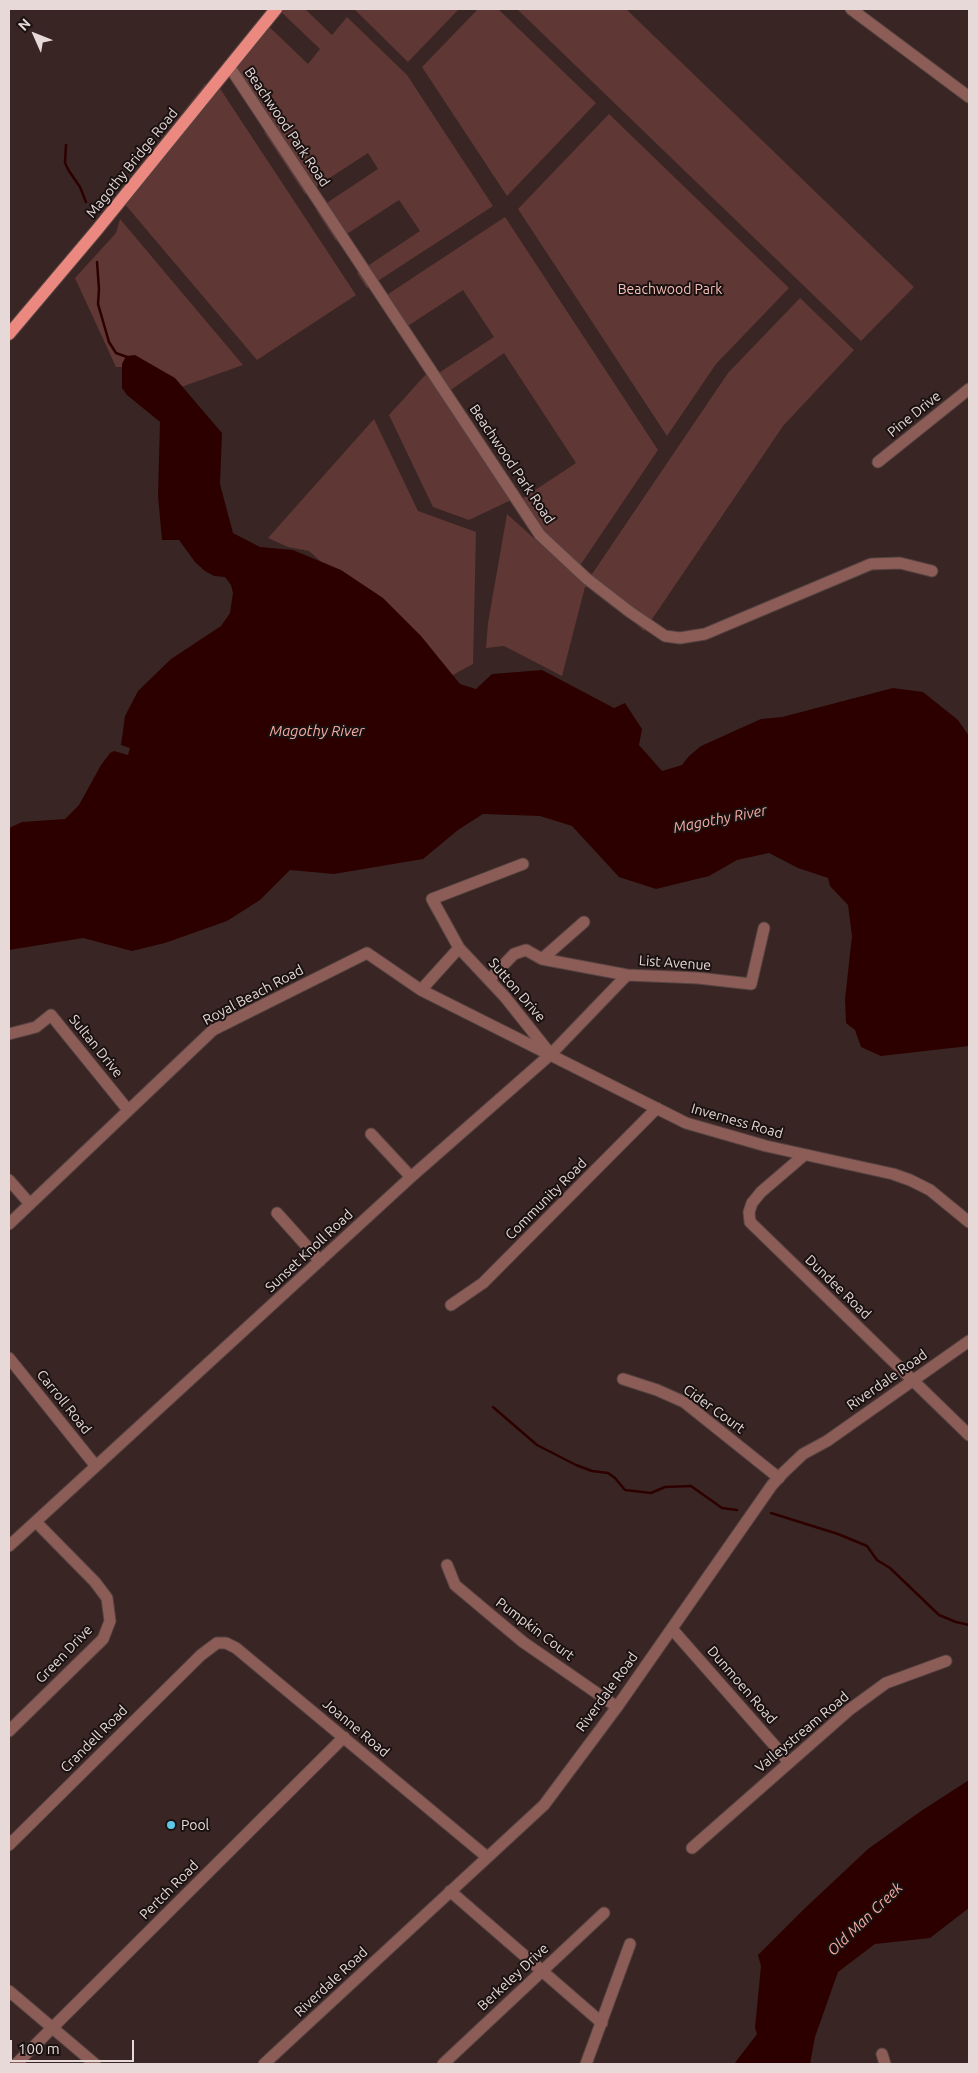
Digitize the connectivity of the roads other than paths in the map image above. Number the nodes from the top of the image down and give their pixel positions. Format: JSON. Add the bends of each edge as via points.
{"nodes":[{"id":1,"x":276,"y":9,"type":"edge"},
{"id":2,"x":851,"y":9,"type":"edge"},
{"id":3,"x":228,"y":66,"type":"junction"},
{"id":4,"x":969,"y":97,"type":"edge"},
{"id":5,"x":9,"y":334,"type":"edge"},
{"id":6,"x":969,"y":389,"type":"edge"},
{"id":7,"x":878,"y":462,"type":"dead end"},
{"id":8,"x":932,"y":571,"type":"dead end"},
{"id":9,"x":524,"y":864,"type":"dead end"},
{"id":10,"x":584,"y":922,"type":"dead end"},
{"id":11,"x":764,"y":928,"type":"dead end"},
{"id":12,"x":459,"y":948,"type":"junction"},
{"id":13,"x":542,"y":959,"type":"junction"},
{"id":14,"x":627,"y":975,"type":"junction"},
{"id":15,"x":489,"y":980,"type":"junction"},
{"id":16,"x":421,"y":990,"type":"junction"},
{"id":17,"x":9,"y":1034,"type":"edge"},
{"id":18,"x":551,"y":1054,"type":"junction"},
{"id":19,"x":657,"y":1108,"type":"junction"},
{"id":20,"x":128,"y":1110,"type":"junction"},
{"id":21,"x":370,"y":1134,"type":"dead end"},
{"id":22,"x":803,"y":1156,"type":"junction"},
{"id":23,"x":411,"y":1177,"type":"junction"},
{"id":24,"x":9,"y":1180,"type":"edge"},
{"id":25,"x":30,"y":1204,"type":"junction"},
{"id":26,"x":277,"y":1214,"type":"dead end"},
{"id":27,"x":969,"y":1222,"type":"edge"},
{"id":28,"x":9,"y":1224,"type":"edge"},
{"id":29,"x":320,"y":1261,"type":"junction"},
{"id":30,"x":451,"y":1305,"type":"dead end"},
{"id":31,"x":969,"y":1341,"type":"edge"},
{"id":32,"x":9,"y":1358,"type":"edge"},
{"id":33,"x":623,"y":1379,"type":"dead end"},
{"id":34,"x":914,"y":1380,"type":"junction"},
{"id":35,"x":969,"y":1435,"type":"edge"},
{"id":36,"x":95,"y":1465,"type":"junction"},
{"id":37,"x":779,"y":1478,"type":"junction"},
{"id":38,"x":36,"y":1522,"type":"junction"},
{"id":39,"x":9,"y":1546,"type":"edge"},
{"id":40,"x":447,"y":1565,"type":"dead end"},
{"id":41,"x":672,"y":1629,"type":"junction"},
{"id":42,"x":201,"y":1655,"type":"joint"},
{"id":43,"x":946,"y":1661,"type":"dead end"},
{"id":44,"x":617,"y":1707,"type":"junction"},
{"id":45,"x":9,"y":1731,"type":"edge"},
{"id":46,"x":344,"y":1737,"type":"junction"},
{"id":47,"x":789,"y":1762,"type":"junction"},
{"id":48,"x":9,"y":1845,"type":"edge"},
{"id":49,"x":692,"y":1848,"type":"dead end"},
{"id":50,"x":487,"y":1857,"type":"junction"},
{"id":51,"x":450,"y":1892,"type":"junction"},
{"id":52,"x":604,"y":1913,"type":"dead end"},
{"id":53,"x":630,"y":1944,"type":"dead end"},
{"id":54,"x":542,"y":1970,"type":"junction"},
{"id":55,"x":9,"y":1991,"type":"edge"},
{"id":56,"x":602,"y":2023,"type":"junction"},
{"id":57,"x":52,"y":2028,"type":"junction"},
{"id":58,"x":16,"y":2064,"type":"edge"},
{"id":59,"x":95,"y":2064,"type":"edge"},
{"id":60,"x":264,"y":2064,"type":"edge"},
{"id":61,"x":444,"y":2064,"type":"edge"},
{"id":62,"x":586,"y":2064,"type":"edge"}],
"edges":[{"from":1,"to":3,"type":"main road","name":"Magothy Bridge Road"},
{"from":2,"to":4,"type":"street"},
{"from":3,"to":5,"type":"main road","name":"Magothy Bridge Road"},
{"from":3,"to":8,"type":"street","name":"Beachwood Park Road","via":[[540,535],[586,578],[630,612],[665,636],[680,638],[705,634],[871,564],[900,563]]},
{"from":6,"to":7,"type":"street","name":"Pine Drive"},
{"from":9,"to":12,"type":"street","name":"Sutton Drive","via":[[432,899]]},
{"from":10,"to":13,"type":"street"},
{"from":11,"to":14,"type":"street","name":"List Avenue","via":[[751,984]]},
{"from":12,"to":15,"type":"street","name":"Sutton Drive"},
{"from":12,"to":16,"type":"street"},
{"from":13,"to":14,"type":"street","name":"List Avenue"},
{"from":13,"to":15,"type":"street","name":"List Avenue","via":[[520,950]]},
{"from":14,"to":18,"type":"street","name":"Sunset Knoll Road"},
{"from":15,"to":18,"type":"street","name":"Sutton Drive"},
{"from":16,"to":18,"type":"street","name":"Inverness Road"},
{"from":16,"to":20,"type":"street","name":"Royal Beach Road","via":[[366,953],[212,1030]]},
{"from":17,"to":20,"type":"street","name":"Sultan Drive","via":[[36,1026],[51,1015]]},
{"from":18,"to":19,"type":"street","name":"Inverness Road"},
{"from":18,"to":23,"type":"street","name":"Sunset Knoll Road"},
{"from":19,"to":22,"type":"street","name":"Inverness Road","via":[[686,1123]]},
{"from":19,"to":30,"type":"street","name":"Community Road","via":[[483,1284]]},
{"from":20,"to":25,"type":"street","name":"Royal Beach Road"},
{"from":21,"to":23,"type":"street"},
{"from":22,"to":27,"type":"street","name":"Inverness Road","via":[[910,1180],[930,1190]]},
{"from":22,"to":34,"type":"street","name":"Dundee Road","via":[[752,1203],[750,1222]]},
{"from":23,"to":29,"type":"street","name":"Sunset Knoll Road"},
{"from":24,"to":25,"type":"street"},
{"from":25,"to":28,"type":"street","name":"Royal Beach Road"},
{"from":26,"to":29,"type":"street"},
{"from":29,"to":36,"type":"street","name":"Sunset Knoll Road"},
{"from":31,"to":34,"type":"street","name":"Riverdale Road"},
{"from":32,"to":36,"type":"street","name":"Carroll Road"},
{"from":33,"to":37,"type":"street","name":"Cider Court","via":[[684,1402]]},
{"from":34,"to":35,"type":"street","name":"Dundee Road"},
{"from":34,"to":37,"type":"street","name":"Riverdale Road","via":[[803,1454]]},
{"from":36,"to":38,"type":"street","name":"Sunset Knoll Road"},
{"from":37,"to":41,"type":"street","name":"Riverdale Road"},
{"from":38,"to":39,"type":"street","name":"Sunset Knoll Road"},
{"from":38,"to":45,"type":"street","name":"Green Drive","via":[[107,1598],[110,1621],[103,1638]]},
{"from":40,"to":44,"type":"street","name":"Pumpkin Court","via":[[455,1584],[523,1642]]},
{"from":41,"to":44,"type":"street","name":"Riverdale Road"},
{"from":41,"to":47,"type":"street","name":"Dunmoen Road"},
{"from":42,"to":46,"type":"street","name":"Joanne Road","via":[[217,1643],[228,1643]]},
{"from":42,"to":48,"type":"street","name":"Crandell Road"},
{"from":43,"to":47,"type":"street","name":"Valleystream Road","via":[[886,1683]]},
{"from":44,"to":50,"type":"street","name":"Riverdale Road","via":[[546,1803]]},
{"from":46,"to":50,"type":"street","name":"Joanne Road"},
{"from":46,"to":57,"type":"street","name":"Pertch Road"},
{"from":47,"to":49,"type":"street","name":"Valleystream Road"},
{"from":50,"to":51,"type":"street","name":"Riverdale Road"},
{"from":51,"to":54,"type":"street"},
{"from":51,"to":60,"type":"street","name":"Riverdale Road"},
{"from":52,"to":54,"type":"street","name":"Berkeley Drive"},
{"from":53,"to":56,"type":"street"},
{"from":54,"to":56,"type":"street"},
{"from":54,"to":61,"type":"street","name":"Berkeley Drive"},
{"from":55,"to":57,"type":"street"},
{"from":56,"to":62,"type":"street"},
{"from":57,"to":58,"type":"street","name":"Pertch Road"},
{"from":57,"to":59,"type":"street"}]}
